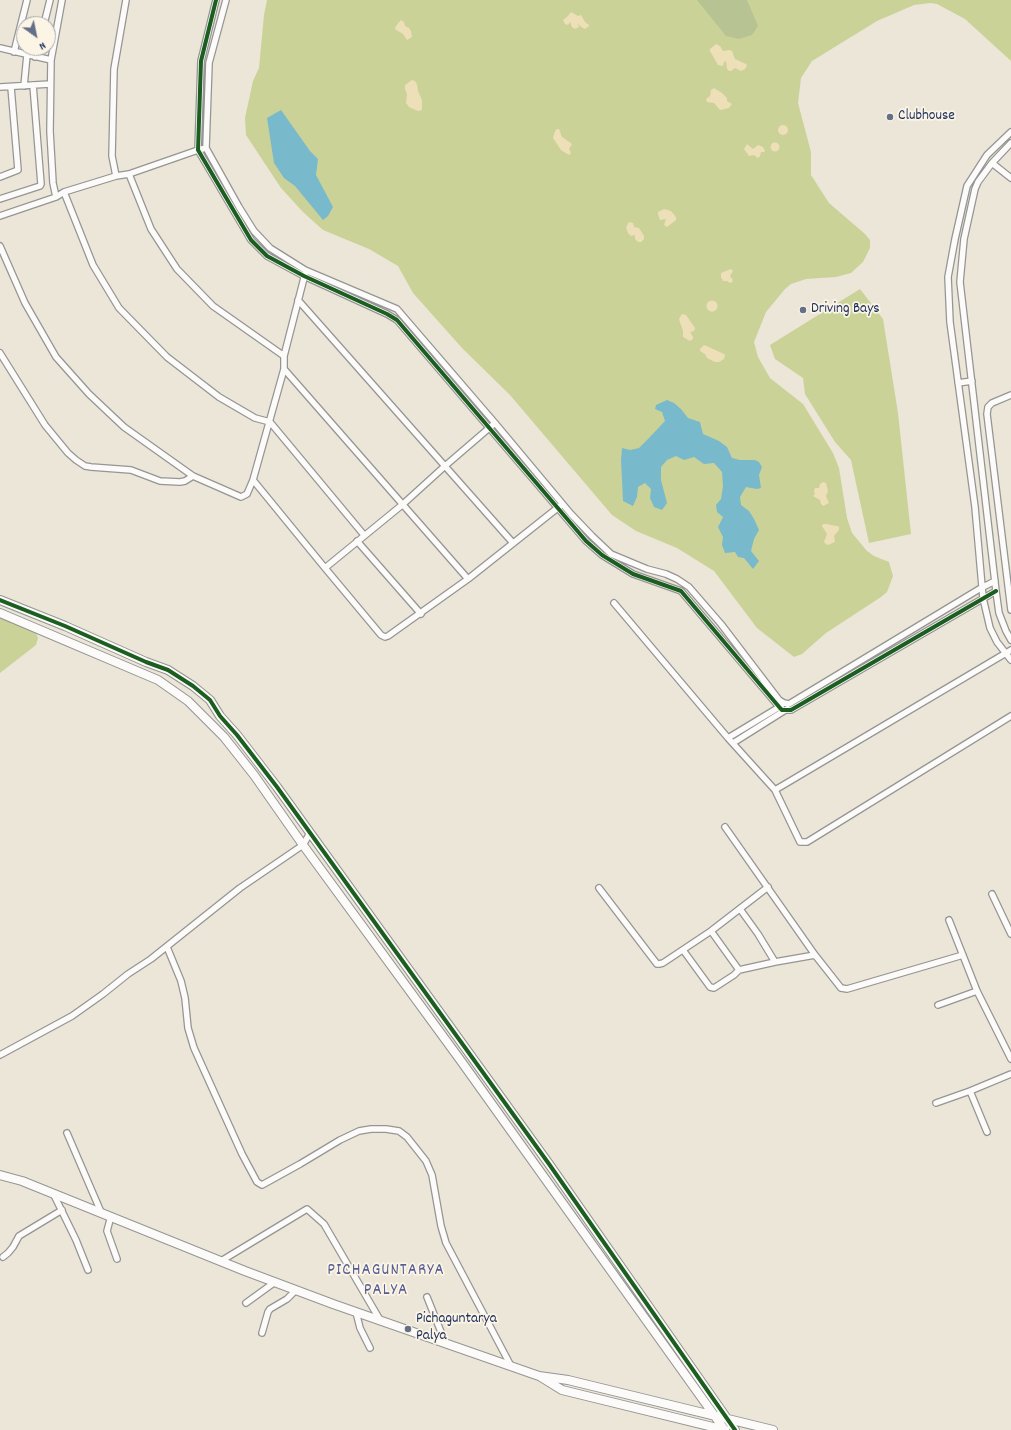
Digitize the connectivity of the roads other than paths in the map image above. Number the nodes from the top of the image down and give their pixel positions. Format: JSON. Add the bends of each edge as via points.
{"nodes":[{"id":1,"x":27,"y":0,"type":"edge"},
{"id":2,"x":50,"y":0,"type":"edge"},
{"id":3,"x":62,"y":0,"type":"edge"},
{"id":4,"x":126,"y":0,"type":"edge"},
{"id":5,"x":216,"y":0,"type":"edge"},
{"id":6,"x":226,"y":0,"type":"edge"},
{"id":7,"x":46,"y":16,"type":"edge"},
{"id":8,"x":0,"y":48,"type":"edge"},
{"id":9,"x":14,"y":52,"type":"joint"},
{"id":10,"x":27,"y":56,"type":"edge"},
{"id":11,"x":31,"y":56,"type":"edge"},
{"id":12,"x":35,"y":57,"type":"joint"},
{"id":13,"x":51,"y":60,"type":"junction"},
{"id":14,"x":50,"y":84,"type":"junction"},
{"id":15,"x":33,"y":85,"type":"junction"},
{"id":16,"x":24,"y":86,"type":"junction"},
{"id":17,"x":0,"y":87,"type":"edge"},
{"id":18,"x":11,"y":87,"type":"junction"},
{"id":19,"x":1011,"y":132,"type":"edge"},
{"id":20,"x":1011,"y":143,"type":"edge"},
{"id":21,"x":206,"y":148,"type":"junction"},
{"id":22,"x":198,"y":150,"type":"junction"},
{"id":23,"x":992,"y":163,"type":"junction"},
{"id":24,"x":129,"y":174,"type":"junction"},
{"id":25,"x":116,"y":176,"type":"junction"},
{"id":26,"x":0,"y":177,"type":"edge"},
{"id":27,"x":1011,"y":178,"type":"edge"},
{"id":28,"x":64,"y":192,"type":"junction"},
{"id":29,"x":56,"y":197,"type":"junction"},
{"id":30,"x":0,"y":199,"type":"edge"},
{"id":31,"x":0,"y":216,"type":"edge"},
{"id":32,"x":0,"y":246,"type":"edge"},
{"id":33,"x":306,"y":270,"type":"junction"},
{"id":34,"x":304,"y":276,"type":"junction"},
{"id":35,"x":298,"y":300,"type":"junction"},
{"id":36,"x":0,"y":353,"type":"edge"},
{"id":37,"x":284,"y":356,"type":"junction"},
{"id":38,"x":284,"y":370,"type":"junction"},
{"id":39,"x":972,"y":381,"type":"junction"},
{"id":40,"x":958,"y":384,"type":"junction"},
{"id":41,"x":1011,"y":395,"type":"edge"},
{"id":42,"x":270,"y":422,"type":"junction"},
{"id":43,"x":496,"y":423,"type":"junction"},
{"id":44,"x":489,"y":428,"type":"junction"},
{"id":45,"x":445,"y":466,"type":"junction"},
{"id":46,"x":193,"y":476,"type":"junction"},
{"id":47,"x":253,"y":480,"type":"junction"},
{"id":48,"x":563,"y":504,"type":"junction"},
{"id":49,"x":402,"y":505,"type":"junction"},
{"id":50,"x":557,"y":508,"type":"junction"},
{"id":51,"x":364,"y":535,"type":"junction"},
{"id":52,"x":357,"y":541,"type":"junction"},
{"id":53,"x":513,"y":543,"type":"junction"},
{"id":54,"x":325,"y":568,"type":"junction"},
{"id":55,"x":468,"y":579,"type":"junction"},
{"id":56,"x":995,"y":581,"type":"junction"},
{"id":57,"x":982,"y":588,"type":"junction"},
{"id":58,"x":996,"y":591,"type":"junction"},
{"id":59,"x":983,"y":598,"type":"junction"},
{"id":60,"x":0,"y":600,"type":"edge"},
{"id":61,"x":614,"y":603,"type":"dead end"},
{"id":62,"x":1011,"y":610,"type":"edge"},
{"id":63,"x":0,"y":612,"type":"edge"},
{"id":64,"x":420,"y":614,"type":"junction"},
{"id":65,"x":1011,"y":640,"type":"edge"},
{"id":66,"x":1011,"y":650,"type":"edge"},
{"id":67,"x":1005,"y":654,"type":"junction"},
{"id":68,"x":1011,"y":660,"type":"edge"},
{"id":69,"x":787,"y":703,"type":"junction"},
{"id":70,"x":780,"y":708,"type":"junction"},
{"id":71,"x":786,"y":710,"type":"junction"},
{"id":72,"x":1011,"y":716,"type":"edge"},
{"id":73,"x":728,"y":738,"type":"junction"},
{"id":74,"x":733,"y":743,"type":"junction"},
{"id":75,"x":775,"y":790,"type":"junction"},
{"id":76,"x":725,"y":827,"type":"dead end"},
{"id":77,"x":310,"y":833,"type":"junction"},
{"id":78,"x":303,"y":845,"type":"junction"},
{"id":79,"x":768,"y":887,"type":"junction"},
{"id":80,"x":599,"y":888,"type":"dead end"},
{"id":81,"x":992,"y":894,"type":"dead end"},
{"id":82,"x":740,"y":909,"type":"junction"},
{"id":83,"x":949,"y":920,"type":"dead end"},
{"id":84,"x":711,"y":931,"type":"junction"},
{"id":85,"x":1011,"y":934,"type":"edge"},
{"id":86,"x":167,"y":947,"type":"junction"},
{"id":87,"x":683,"y":950,"type":"junction"},
{"id":88,"x":815,"y":955,"type":"junction"},
{"id":89,"x":963,"y":955,"type":"junction"},
{"id":90,"x":775,"y":962,"type":"junction"},
{"id":91,"x":739,"y":970,"type":"junction"},
{"id":92,"x":978,"y":991,"type":"junction"},
{"id":93,"x":938,"y":1005,"type":"dead end"},
{"id":94,"x":0,"y":1055,"type":"edge"},
{"id":95,"x":1011,"y":1059,"type":"edge"},
{"id":96,"x":1011,"y":1074,"type":"edge"},
{"id":97,"x":970,"y":1092,"type":"junction"},
{"id":98,"x":936,"y":1103,"type":"dead end"},
{"id":99,"x":987,"y":1132,"type":"dead end"},
{"id":100,"x":67,"y":1133,"type":"dead end"},
{"id":101,"x":0,"y":1175,"type":"edge"},
{"id":102,"x":53,"y":1193,"type":"junction"},
{"id":103,"x":62,"y":1210,"type":"junction"},
{"id":104,"x":101,"y":1212,"type":"junction"},
{"id":105,"x":111,"y":1216,"type":"junction"},
{"id":106,"x":3,"y":1257,"type":"dead end"},
{"id":107,"x":117,"y":1259,"type":"dead end"},
{"id":108,"x":221,"y":1261,"type":"junction"},
{"id":109,"x":88,"y":1270,"type":"dead end"},
{"id":110,"x":275,"y":1282,"type":"junction"},
{"id":111,"x":296,"y":1290,"type":"junction"},
{"id":112,"x":427,"y":1297,"type":"dead end"},
{"id":113,"x":246,"y":1303,"type":"dead end"},
{"id":114,"x":356,"y":1312,"type":"junction"},
{"id":115,"x":380,"y":1320,"type":"junction"},
{"id":116,"x":262,"y":1332,"type":"dead end"},
{"id":117,"x":445,"y":1342,"type":"junction"},
{"id":118,"x":370,"y":1348,"type":"dead end"},
{"id":119,"x":511,"y":1366,"type":"junction"},
{"id":120,"x":539,"y":1376,"type":"junction"},
{"id":121,"x":715,"y":1417,"type":"junction"},
{"id":122,"x":727,"y":1418,"type":"junction"},
{"id":123,"x":726,"y":1430,"type":"edge"},
{"id":124,"x":735,"y":1430,"type":"edge"},
{"id":125,"x":773,"y":1430,"type":"edge"}],
"edges":[{"from":1,"to":9,"type":"street"},
{"from":2,"to":7,"type":"street"},
{"from":3,"to":13,"type":"street"},
{"from":4,"to":25,"type":"street","via":[[114,69],[112,156]]},
{"from":5,"to":22,"type":"street","via":[[201,61]]},
{"from":6,"to":21,"type":"street","via":[[209,62]]},
{"from":8,"to":9,"type":"street"},
{"from":10,"to":16,"type":"street"},
{"from":11,"to":12,"type":"street"},
{"from":12,"to":13,"type":"street"},
{"from":13,"to":14,"type":"street"},
{"from":14,"to":15,"type":"street"},
{"from":14,"to":29,"type":"street","via":[[50,131]]},
{"from":15,"to":16,"type":"street"},
{"from":15,"to":30,"type":"street","via":[[41,184]]},
{"from":16,"to":18,"type":"street"},
{"from":17,"to":18,"type":"street"},
{"from":18,"to":26,"type":"street","via":[[18,170]]},
{"from":19,"to":40,"type":"street","via":[[987,155],[967,186],[955,240],[948,277],[950,322]]},
{"from":20,"to":23,"type":"street"},
{"from":21,"to":22,"type":"street"},
{"from":21,"to":33,"type":"street","via":[[254,231],[270,248]]},
{"from":22,"to":24,"type":"street"},
{"from":22,"to":34,"type":"street","via":[[251,240],[267,256]]},
{"from":23,"to":27,"type":"street"},
{"from":23,"to":39,"type":"street","via":[[975,189],[964,239],[960,282]]},
{"from":24,"to":25,"type":"street"},
{"from":24,"to":37,"type":"street","via":[[151,229],[177,269],[213,306]]},
{"from":25,"to":28,"type":"street"},
{"from":28,"to":29,"type":"street"},
{"from":28,"to":42,"type":"street","via":[[93,265],[119,308],[167,358],[219,397],[255,418]]},
{"from":29,"to":31,"type":"street"},
{"from":32,"to":46,"type":"street","via":[[24,304],[56,357],[124,428]]},
{"from":33,"to":34,"type":"street"},
{"from":33,"to":43,"type":"street","via":[[397,310]]},
{"from":34,"to":35,"type":"street"},
{"from":34,"to":44,"type":"street","via":[[393,316]]},
{"from":35,"to":37,"type":"street"},
{"from":35,"to":45,"type":"street"},
{"from":36,"to":46,"type":"street","via":[[45,425],[68,454],[85,466],[131,470],[160,481],[180,482]]},
{"from":37,"to":38,"type":"street"},
{"from":38,"to":42,"type":"street"},
{"from":38,"to":49,"type":"street"},
{"from":39,"to":40,"type":"street"},
{"from":39,"to":56,"type":"street"},
{"from":40,"to":57,"type":"street","via":[[975,507]]},
{"from":41,"to":62,"type":"street","via":[[992,403],[987,414]]},
{"from":42,"to":47,"type":"street"},
{"from":42,"to":51,"type":"street"},
{"from":43,"to":44,"type":"street"},
{"from":43,"to":48,"type":"street"},
{"from":44,"to":45,"type":"street"},
{"from":44,"to":50,"type":"street"},
{"from":45,"to":49,"type":"street"},
{"from":45,"to":53,"type":"street"},
{"from":46,"to":47,"type":"street","via":[[241,497],[247,494]]},
{"from":47,"to":54,"type":"street"},
{"from":48,"to":50,"type":"street"},
{"from":48,"to":69,"type":"street","via":[[611,554],[646,569],[666,574],[689,587],[779,700]]},
{"from":49,"to":51,"type":"street"},
{"from":49,"to":55,"type":"street"},
{"from":50,"to":53,"type":"street"},
{"from":50,"to":70,"type":"street","via":[[602,555],[633,574],[681,591]]},
{"from":51,"to":52,"type":"street"},
{"from":52,"to":54,"type":"street"},
{"from":52,"to":64,"type":"street"},
{"from":53,"to":55,"type":"street"},
{"from":54,"to":64,"type":"street","via":[[385,637]]},
{"from":55,"to":64,"type":"street"},
{"from":56,"to":57,"type":"street"},
{"from":56,"to":58,"type":"street"},
{"from":57,"to":59,"type":"street"},
{"from":57,"to":69,"type":"street"},
{"from":58,"to":59,"type":"street"},
{"from":58,"to":65,"type":"street","via":[[999,613]]},
{"from":59,"to":67,"type":"street","via":[[990,628]]},
{"from":59,"to":71,"type":"street","via":[[798,706]]},
{"from":60,"to":77,"type":"street","via":[[168,670],[193,686],[210,700]]},
{"from":61,"to":73,"type":"street"},
{"from":63,"to":78,"type":"street","via":[[158,680],[188,701],[224,736]]},
{"from":66,"to":67,"type":"street"},
{"from":67,"to":68,"type":"street"},
{"from":67,"to":75,"type":"street"},
{"from":69,"to":70,"type":"street"},
{"from":69,"to":71,"type":"street"},
{"from":70,"to":71,"type":"street"},
{"from":70,"to":73,"type":"street"},
{"from":71,"to":74,"type":"street"},
{"from":72,"to":75,"type":"street","via":[[807,842],[800,842]]},
{"from":73,"to":74,"type":"street"},
{"from":74,"to":75,"type":"street"},
{"from":76,"to":79,"type":"street"},
{"from":77,"to":78,"type":"street"},
{"from":77,"to":122,"type":"street","via":[[549,1164]]},
{"from":78,"to":86,"type":"street","via":[[240,888]]},
{"from":78,"to":121,"type":"street"},
{"from":79,"to":82,"type":"street"},
{"from":79,"to":88,"type":"street"},
{"from":80,"to":87,"type":"street","via":[[657,964]]},
{"from":81,"to":85,"type":"street"},
{"from":82,"to":84,"type":"street"},
{"from":82,"to":90,"type":"street"},
{"from":83,"to":89,"type":"street"},
{"from":84,"to":87,"type":"street"},
{"from":84,"to":91,"type":"street"},
{"from":86,"to":94,"type":"street","via":[[72,1016]]},
{"from":86,"to":119,"type":"street","via":[[181,982],[188,1028],[194,1048],[257,1182],[262,1185],[358,1131],[399,1131],[426,1161],[432,1175],[446,1242]]},
{"from":87,"to":91,"type":"street","via":[[712,988]]},
{"from":88,"to":89,"type":"street","via":[[841,988],[847,989]]},
{"from":88,"to":90,"type":"street"},
{"from":89,"to":92,"type":"street"},
{"from":90,"to":91,"type":"street"},
{"from":92,"to":93,"type":"street"},
{"from":92,"to":95,"type":"street"},
{"from":96,"to":97,"type":"street"},
{"from":97,"to":98,"type":"street"},
{"from":97,"to":99,"type":"street"},
{"from":100,"to":104,"type":"street"},
{"from":101,"to":102,"type":"street"},
{"from":102,"to":103,"type":"street"},
{"from":102,"to":104,"type":"street"},
{"from":103,"to":106,"type":"street","via":[[19,1236]]},
{"from":103,"to":109,"type":"street"},
{"from":104,"to":105,"type":"street"},
{"from":105,"to":107,"type":"street","via":[[107,1231]]},
{"from":105,"to":108,"type":"street"},
{"from":108,"to":110,"type":"street"},
{"from":108,"to":115,"type":"street","via":[[304,1210],[309,1210],[324,1224]]},
{"from":110,"to":111,"type":"street"},
{"from":110,"to":113,"type":"street"},
{"from":111,"to":114,"type":"street"},
{"from":111,"to":116,"type":"street","via":[[270,1309]]},
{"from":112,"to":117,"type":"street"},
{"from":114,"to":115,"type":"street"},
{"from":114,"to":118,"type":"street","via":[[360,1328]]},
{"from":115,"to":117,"type":"street"},
{"from":117,"to":119,"type":"street"},
{"from":119,"to":120,"type":"street"},
{"from":120,"to":121,"type":"street","via":[[568,1380]]},
{"from":120,"to":123,"type":"street","via":[[562,1390]]},
{"from":121,"to":122,"type":"street"},
{"from":121,"to":123,"type":"street"},
{"from":122,"to":124,"type":"street"},
{"from":122,"to":125,"type":"street"}]}
